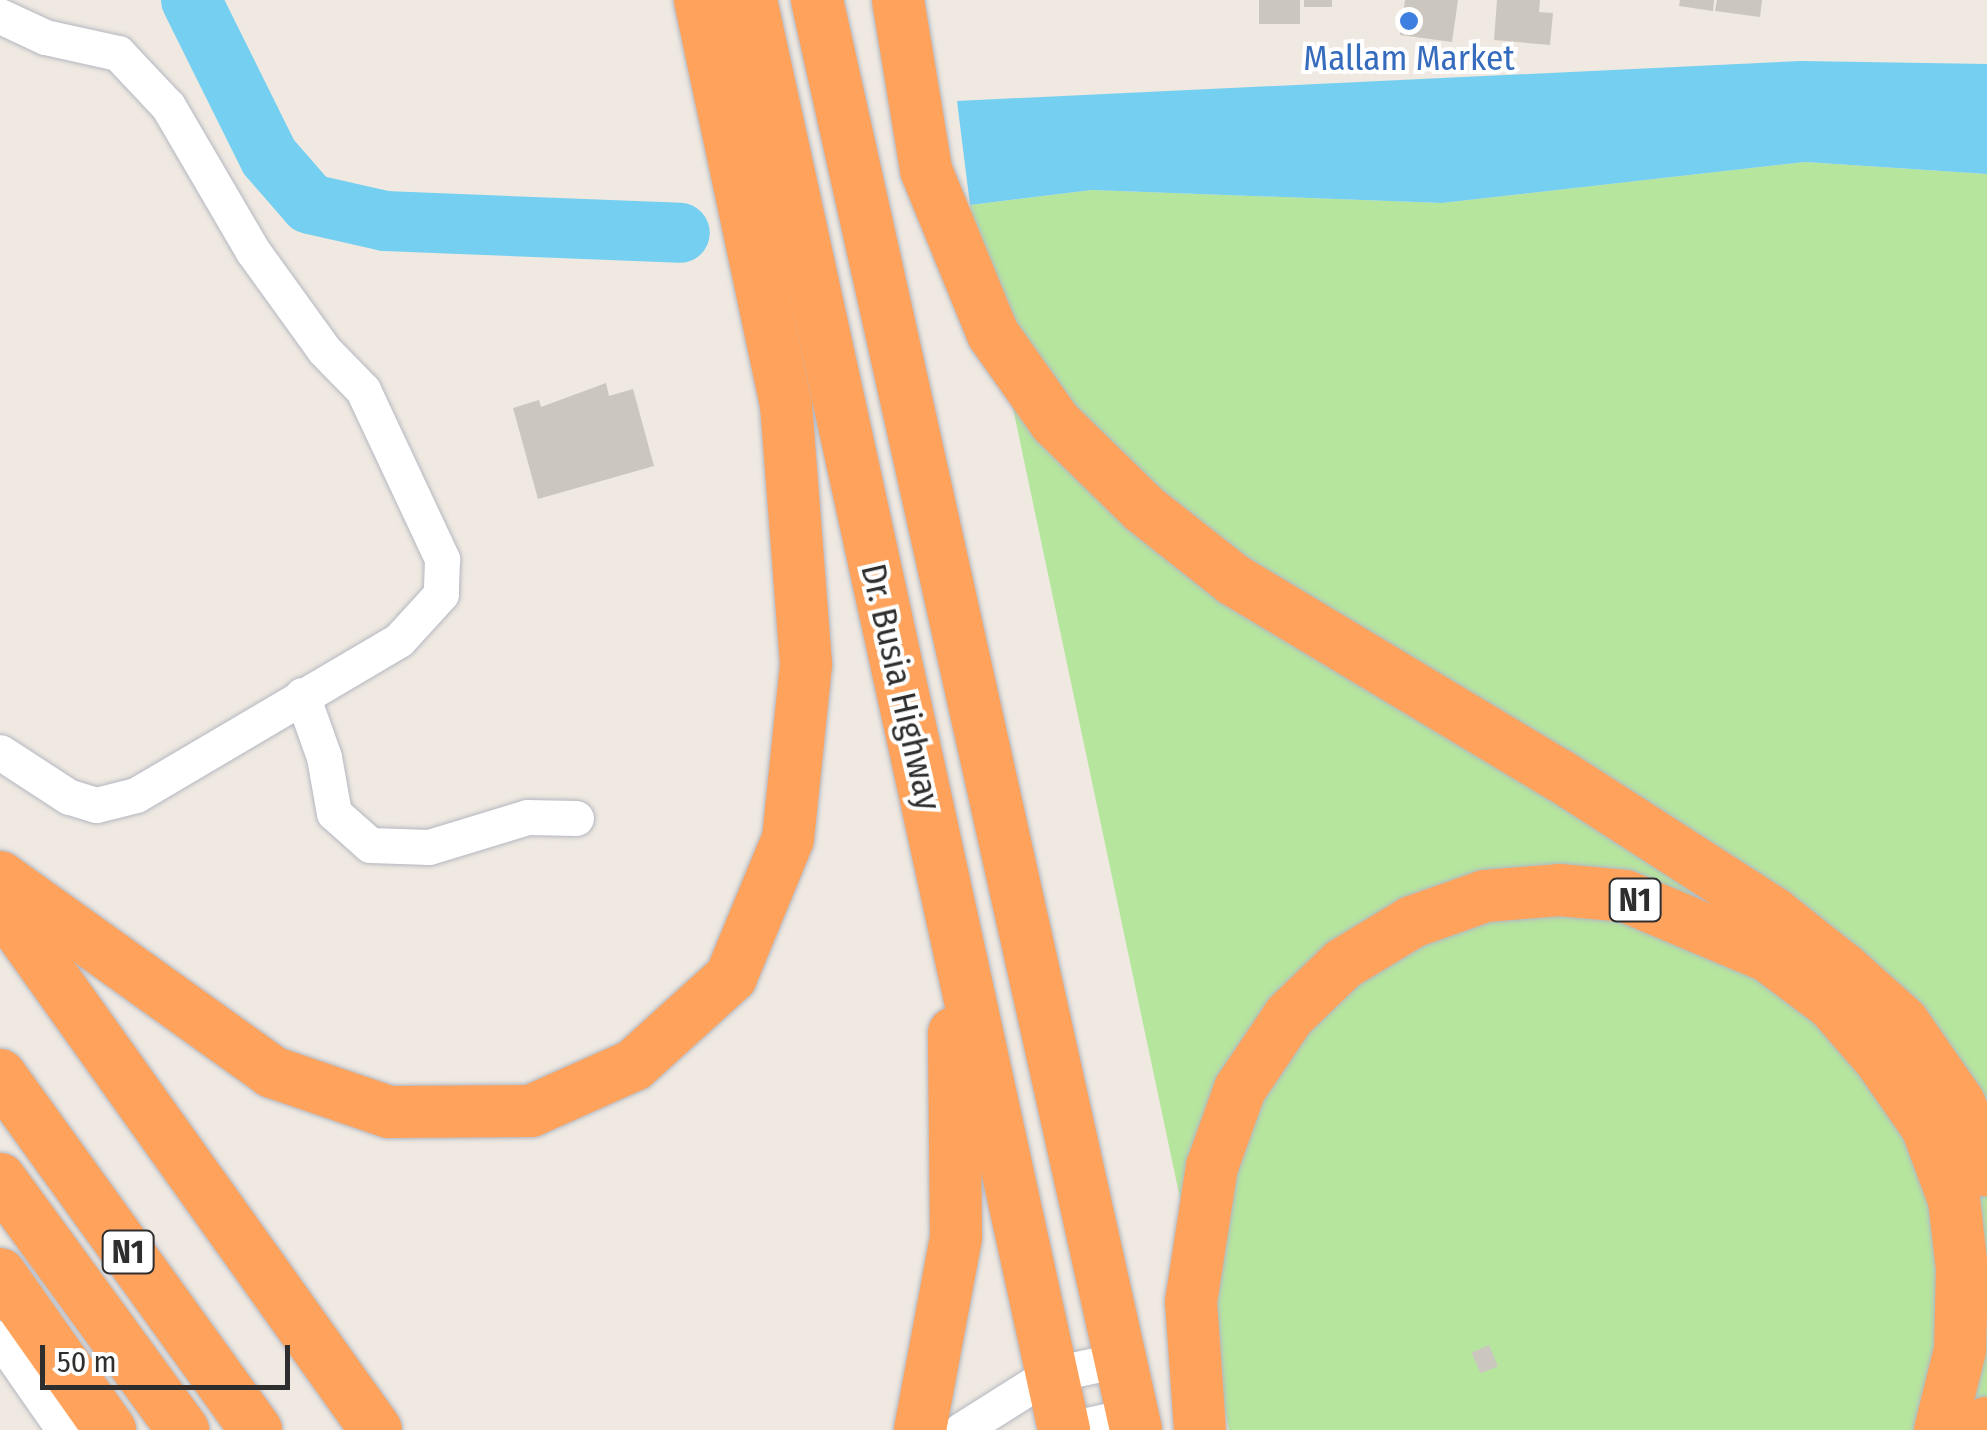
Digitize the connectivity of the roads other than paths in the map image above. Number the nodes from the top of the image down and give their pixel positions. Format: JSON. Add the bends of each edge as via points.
{"nodes":[{"id":1,"x":700,"y":0,"type":"edge"},
{"id":2,"x":751,"y":0,"type":"edge"},
{"id":3,"x":818,"y":0,"type":"edge"},
{"id":4,"x":898,"y":0,"type":"edge"},
{"id":5,"x":0,"y":16,"type":"edge"},
{"id":6,"x":302,"y":696,"type":"junction"},
{"id":7,"x":0,"y":752,"type":"edge"},
{"id":8,"x":576,"y":818,"type":"dead end"},
{"id":9,"x":0,"y":877,"type":"edge"},
{"id":10,"x":0,"y":903,"type":"edge"},
{"id":11,"x":953,"y":917,"type":"junction"},
{"id":12,"x":0,"y":1075,"type":"edge"},
{"id":13,"x":1987,"y":1170,"type":"edge"},
{"id":14,"x":0,"y":1179,"type":"edge"},
{"id":15,"x":0,"y":1274,"type":"edge"},
{"id":16,"x":0,"y":1338,"type":"edge"},
{"id":17,"x":1120,"y":1360,"type":"junction"},
{"id":18,"x":11,"y":1373,"type":"edge"},
{"id":19,"x":1048,"y":1376,"type":"junction"},
{"id":20,"x":1134,"y":1423,"type":"edge"},
{"id":21,"x":1987,"y":1423,"type":"edge"},
{"id":22,"x":64,"y":1430,"type":"edge"},
{"id":23,"x":110,"y":1430,"type":"edge"},
{"id":24,"x":183,"y":1430,"type":"edge"},
{"id":25,"x":256,"y":1430,"type":"edge"},
{"id":26,"x":376,"y":1430,"type":"edge"},
{"id":27,"x":920,"y":1430,"type":"edge"},
{"id":28,"x":961,"y":1430,"type":"edge"},
{"id":29,"x":1064,"y":1430,"type":"edge"},
{"id":30,"x":1200,"y":1430,"type":"edge"},
{"id":31,"x":1940,"y":1430,"type":"edge"},
{"id":32,"x":1984,"y":1430,"type":"edge"}],
"edges":[{"from":1,"to":9,"type":"highway","via":[[786,406],[806,664],[788,839],[730,977],[634,1065],[532,1111],[389,1112],[272,1072]]},
{"from":2,"to":11,"type":"highway","name":"Dr. Busia Highway"},
{"from":3,"to":17,"type":"highway","name":"Dr. Busia Highway"},
{"from":4,"to":13,"type":"highway","via":[[926,170],[993,334],[1054,422],[1144,509],[1234,580],[1608,807],[1774,913],[1844,968],[1903,1022],[1958,1102]]},
{"from":5,"to":6,"type":"street","via":[[44,37],[118,53],[168,106],[252,250],[324,350],[363,390],[420,501],[442,559],[442,594],[399,640]]},
{"from":6,"to":7,"type":"street","via":[[136,794],[96,805],[70,797]]},
{"from":6,"to":8,"type":"street","via":[[324,757],[334,813],[370,845],[430,847],[528,818]]},
{"from":10,"to":26,"type":"highway"},
{"from":11,"to":19,"type":"highway","name":"Dr. Busia Highway"},
{"from":11,"to":27,"type":"highway","via":[[956,1237]]},
{"from":12,"to":25,"type":"highway","number":"N1"},
{"from":14,"to":24,"type":"highway","number":"N1"},
{"from":15,"to":23,"type":"highway"},
{"from":16,"to":18,"type":"street"},
{"from":17,"to":19,"type":"street"},
{"from":17,"to":20,"type":"highway","name":"Dr. Busia Highway"},
{"from":18,"to":22,"type":"street"},
{"from":19,"to":28,"type":"street","via":[[1004,1397]]},
{"from":19,"to":29,"type":"highway","name":"Dr. Busia Highway"},
{"from":20,"to":29,"type":"street"},
{"from":21,"to":32,"type":"highway"},
{"from":30,"to":31,"type":"highway","number":"N1","via":[[1191,1302],[1212,1167],[1240,1089],[1289,1016],[1343,964],[1412,922],[1485,896],[1559,890],[1625,896],[1768,956],[1819,994],[1880,1058],[1927,1127],[1954,1200],[1962,1268],[1960,1350]]}]}
